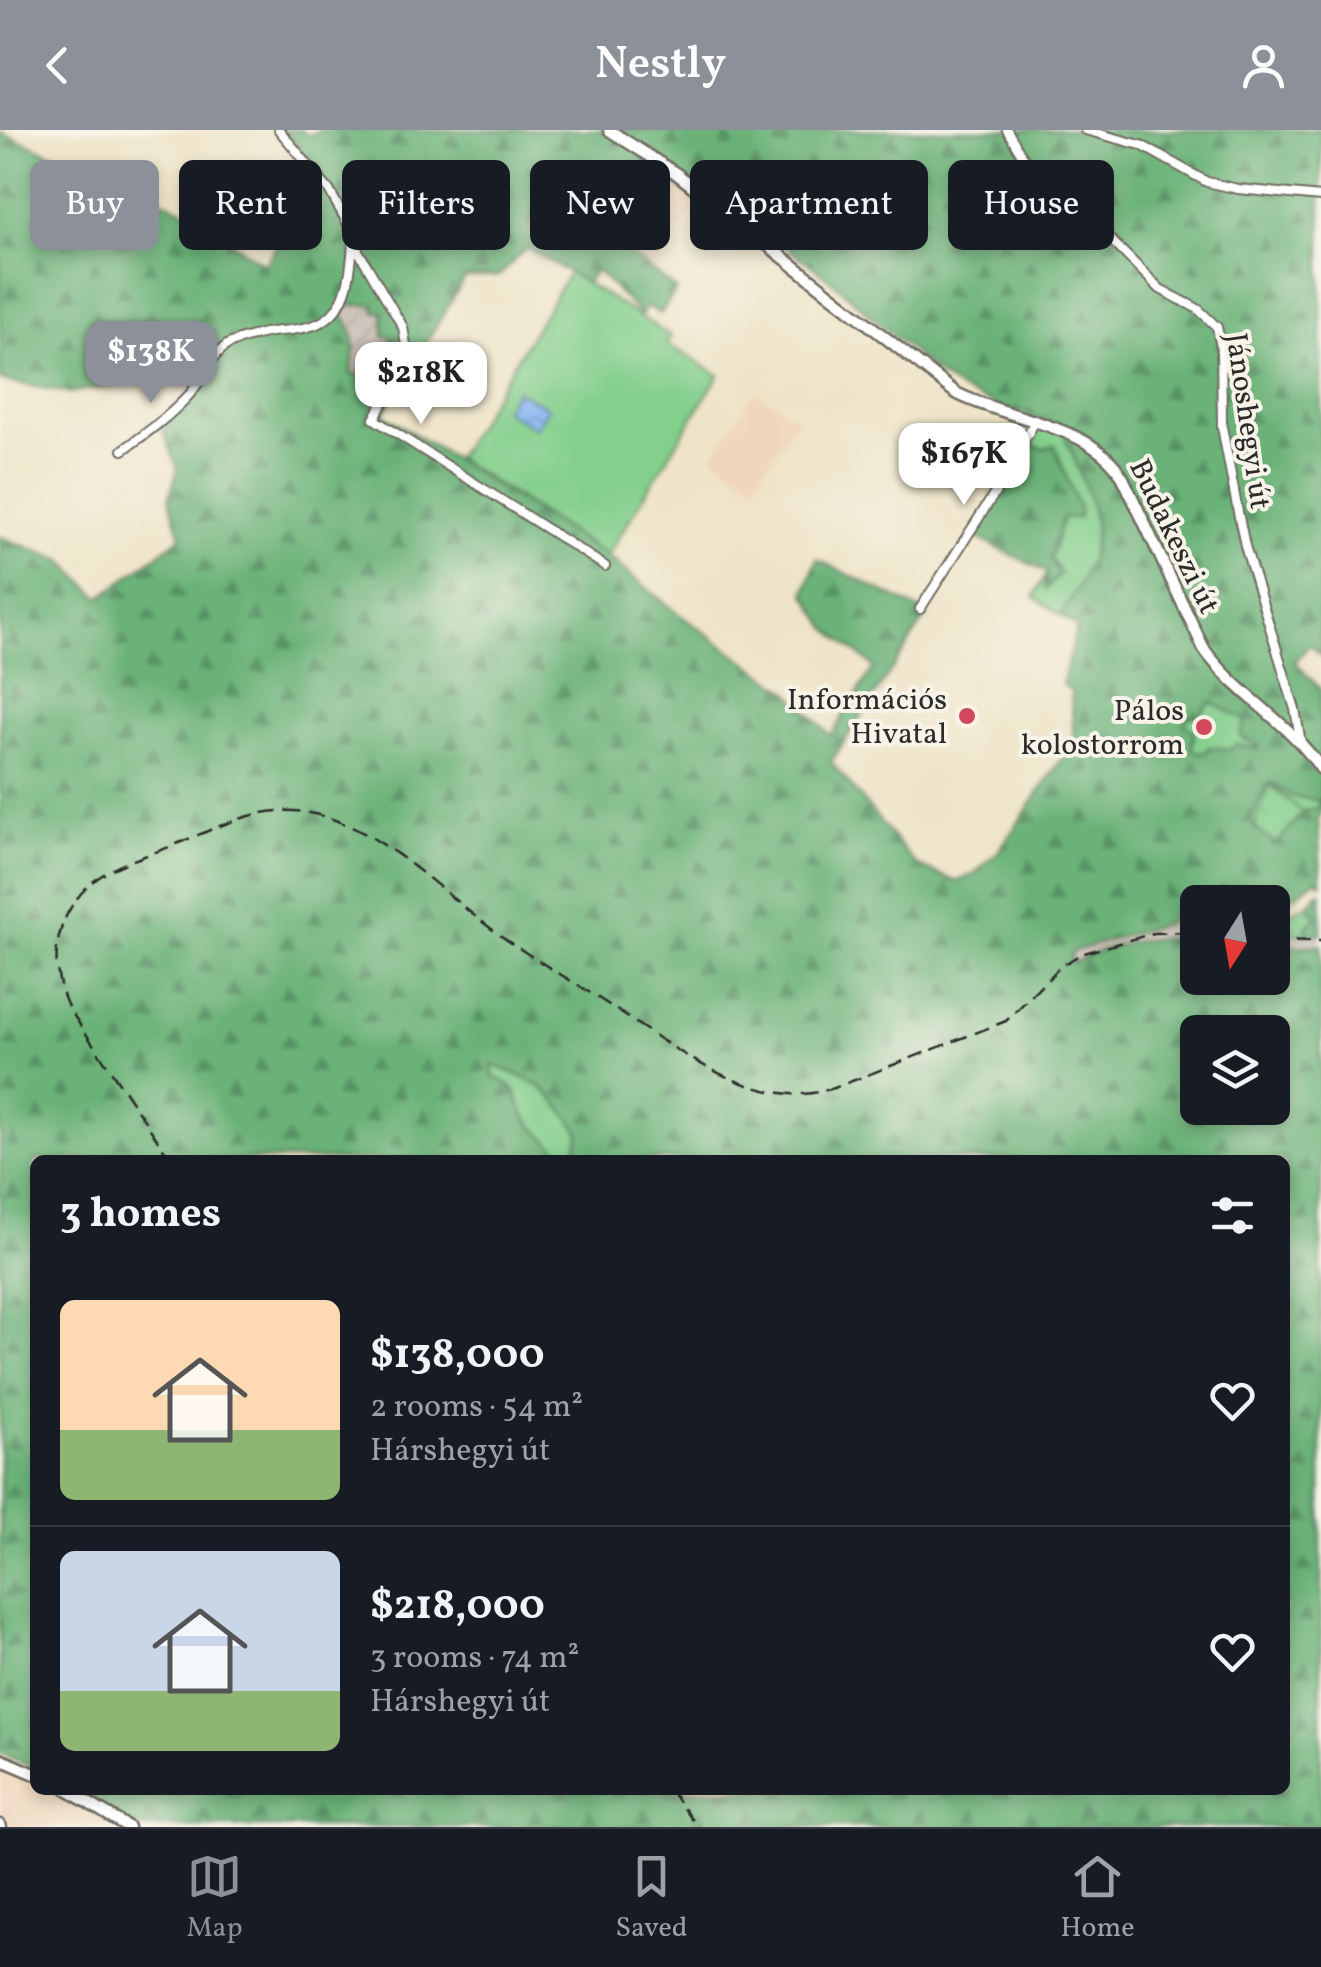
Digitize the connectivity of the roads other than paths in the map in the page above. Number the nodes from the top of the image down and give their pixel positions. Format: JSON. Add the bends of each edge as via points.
{"nodes":[{"id":1,"x":278,"y":130,"type":"edge"},
{"id":2,"x":610,"y":130,"type":"edge"},
{"id":3,"x":1007,"y":130,"type":"edge"},
{"id":4,"x":1084,"y":130,"type":"edge"},
{"id":5,"x":1321,"y":197,"type":"edge"},
{"id":6,"x":342,"y":213,"type":"edge"},
{"id":7,"x":352,"y":250,"type":"edge"},
{"id":8,"x":358,"y":250,"type":"edge"},
{"id":9,"x":1040,"y":425,"type":"junction"},
{"id":10,"x":123,"y":450,"type":"dead end"},
{"id":11,"x":604,"y":566,"type":"dead end"},
{"id":12,"x":920,"y":609,"type":"dead end"},
{"id":13,"x":1295,"y":731,"type":"junction"},
{"id":14,"x":1321,"y":769,"type":"edge"},
{"id":15,"x":0,"y":1759,"type":"edge"},
{"id":16,"x":30,"y":1772,"type":"edge"},
{"id":17,"x":75,"y":1795,"type":"edge"},
{"id":18,"x":128,"y":1827,"type":"edge"}],
"edges":[{"from":1,"to":6,"type":"street"},
{"from":2,"to":9,"type":"main road","name":"Budakeszi út","via":[[709,198],[938,381],[972,402]]},
{"from":3,"to":13,"type":"street","name":"Jánoshegyi út","via":[[1052,196],[1217,327],[1222,426],[1245,546]]},
{"from":4,"to":5,"type":"street","via":[[1141,146],[1207,182]]},
{"from":7,"to":10,"type":"street","via":[[346,290],[326,320],[228,345],[192,392]]},
{"from":8,"to":11,"type":"street","via":[[400,320],[409,350],[374,419]]},
{"from":9,"to":12,"type":"street"},
{"from":9,"to":13,"type":"main road","name":"Budakeszi út","via":[[1091,444],[1112,460],[1204,649]]},
{"from":13,"to":14,"type":"main road","name":"Budakeszi út"},
{"from":15,"to":16,"type":"main road"},
{"from":17,"to":18,"type":"main road"}]}
